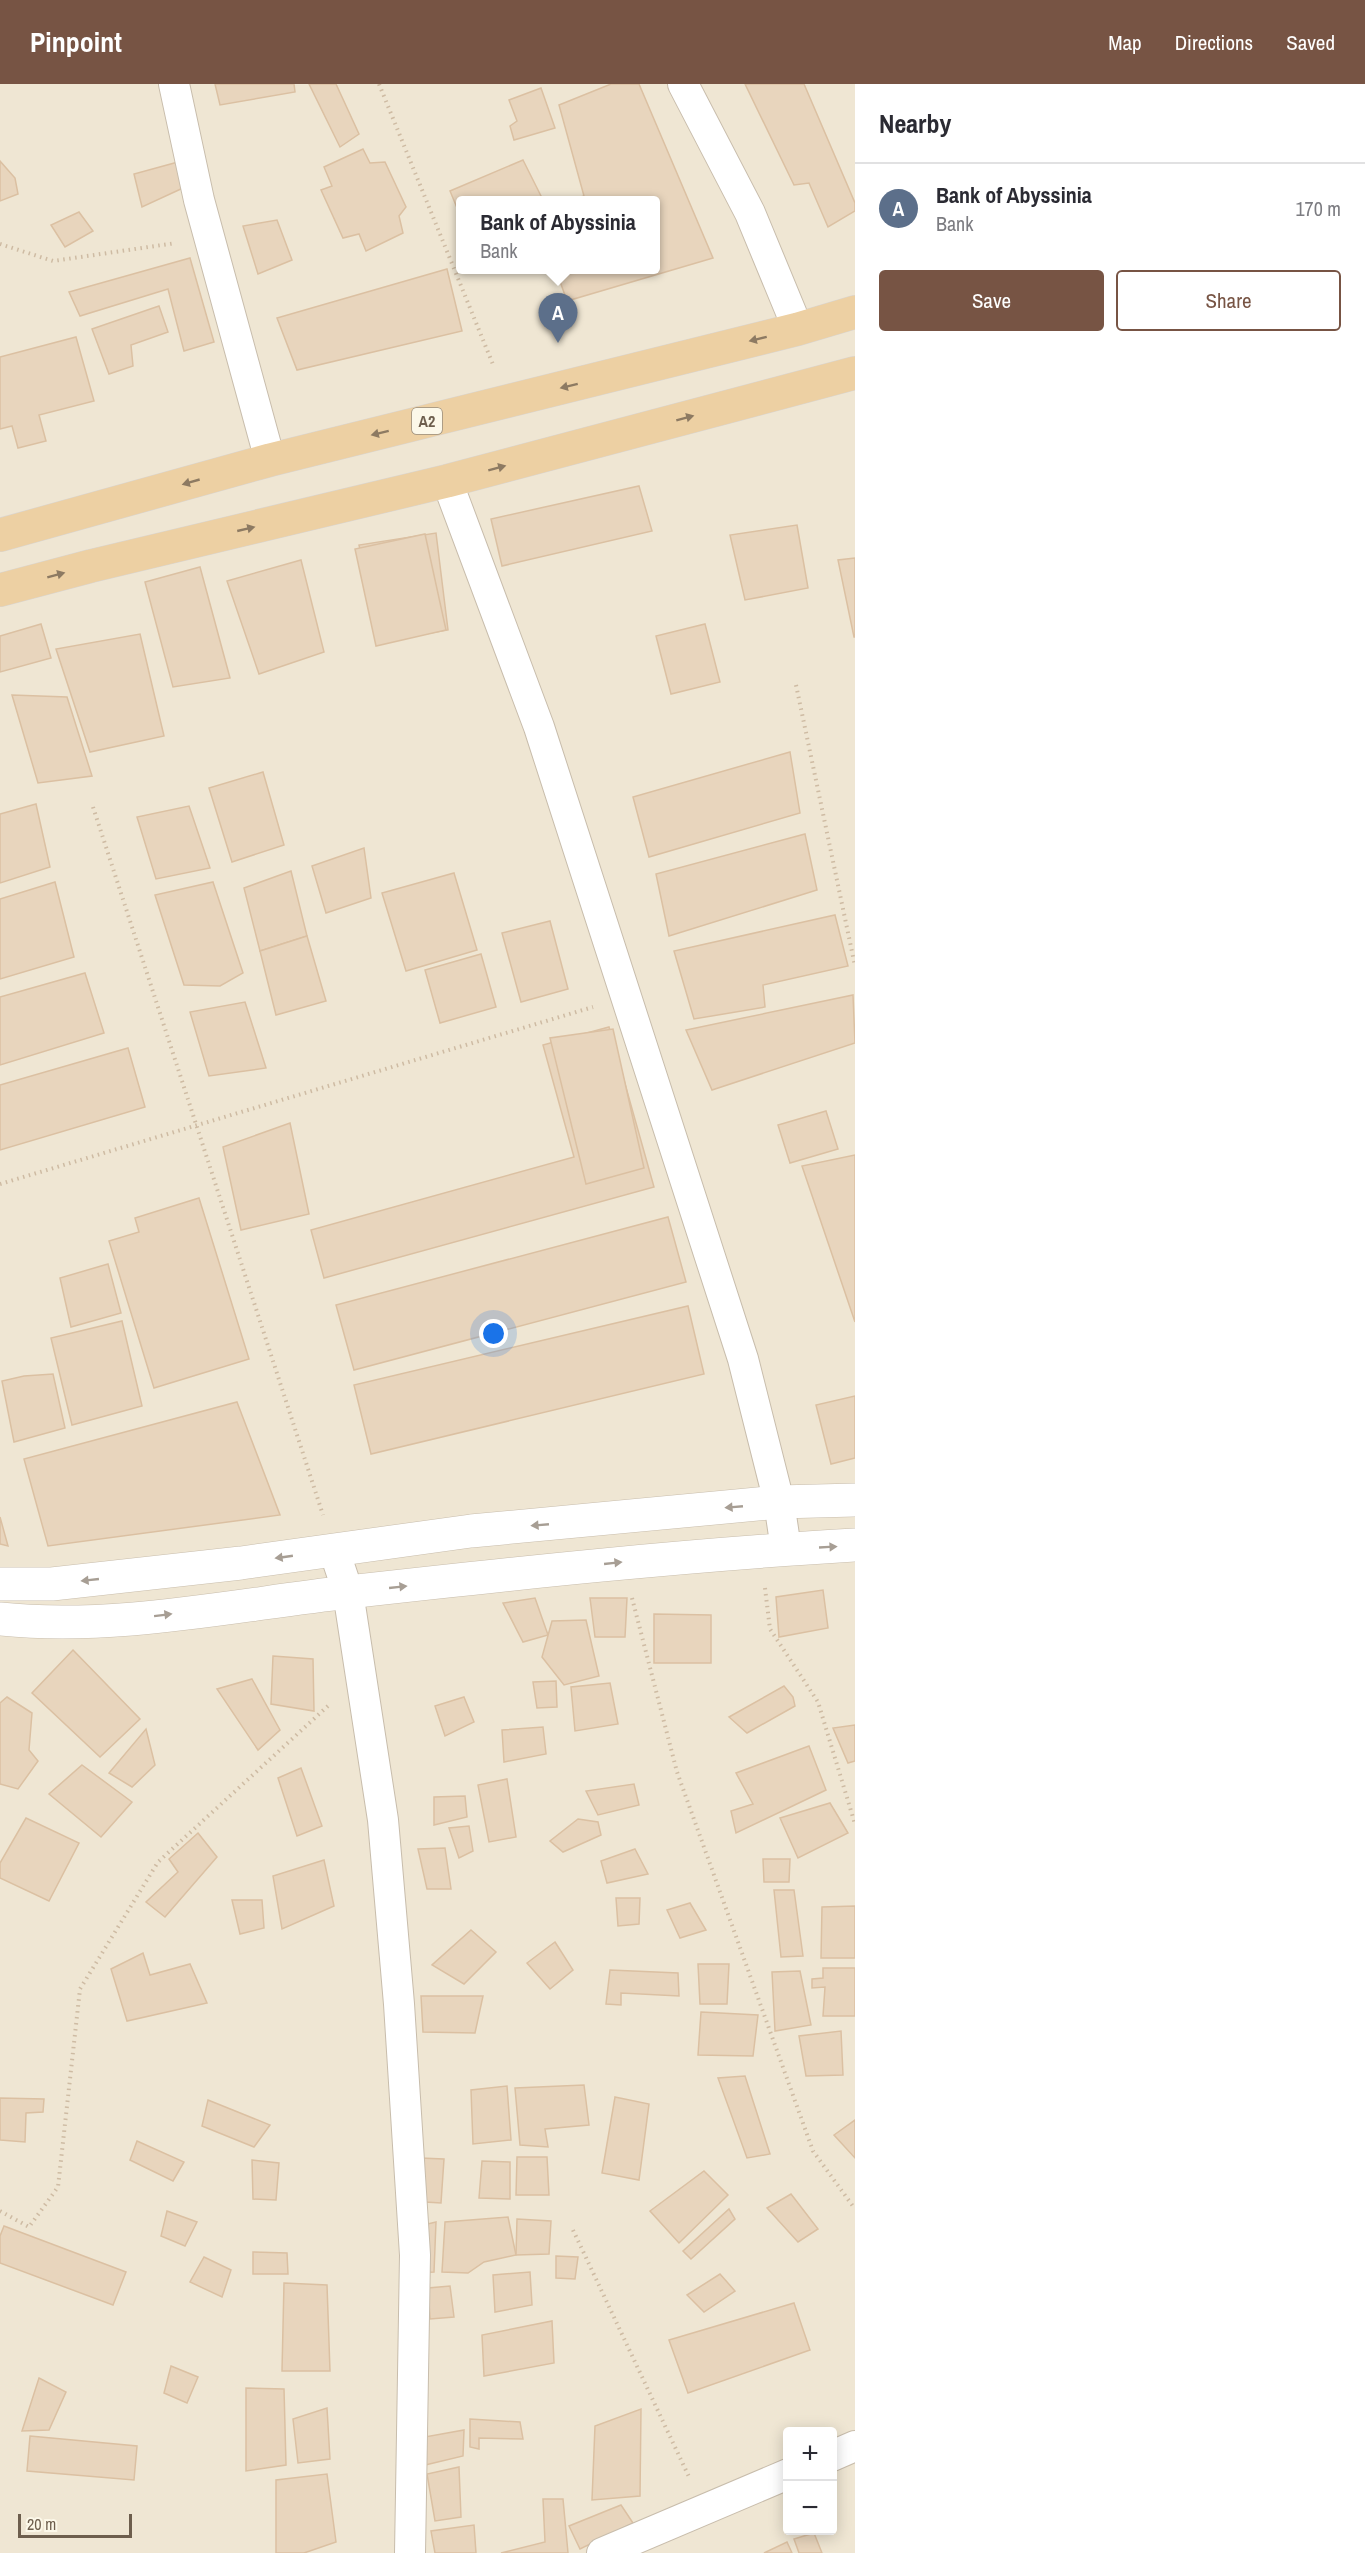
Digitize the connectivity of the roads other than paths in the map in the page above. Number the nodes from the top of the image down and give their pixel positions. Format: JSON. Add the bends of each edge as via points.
{"nodes":[{"id":1,"x":174,"y":84,"type":"edge"},
{"id":2,"x":683,"y":84,"type":"edge"},
{"id":3,"x":855,"y":312,"type":"edge"},
{"id":4,"x":798,"y":330,"type":"junction"},
{"id":5,"x":855,"y":373,"type":"edge"},
{"id":6,"x":270,"y":460,"type":"junction"},
{"id":7,"x":447,"y":481,"type":"junction"},
{"id":8,"x":0,"y":535,"type":"edge"},
{"id":9,"x":0,"y":590,"type":"edge"},
{"id":10,"x":855,"y":1500,"type":"edge"},
{"id":11,"x":779,"y":1502,"type":"junction"},
{"id":12,"x":855,"y":1545,"type":"edge"},
{"id":13,"x":334,"y":1550,"type":"junction"},
{"id":14,"x":773,"y":1550,"type":"junction"},
{"id":15,"x":0,"y":1584,"type":"edge"},
{"id":16,"x":348,"y":1592,"type":"junction"},
{"id":17,"x":0,"y":1619,"type":"edge"},
{"id":18,"x":855,"y":2446,"type":"edge"},
{"id":19,"x":837,"y":2454,"type":"edge"},
{"id":20,"x":783,"y":2477,"type":"edge"},
{"id":21,"x":410,"y":2553,"type":"edge"},
{"id":22,"x":602,"y":2553,"type":"edge"}],
"edges":[{"from":1,"to":6,"type":"street","via":[[199,201]]},
{"from":2,"to":4,"type":"street","via":[[750,213]]},
{"from":3,"to":4,"type":"highway","number":"A2"},
{"from":4,"to":6,"type":"highway","number":"A2","one_way":true},
{"from":7,"to":5,"type":"highway","one_way":true},
{"from":6,"to":8,"type":"highway","number":"A2","one_way":true},
{"from":9,"to":7,"type":"highway","one_way":true},
{"from":7,"to":11,"type":"street","via":[[539,727],[628,996],[743,1359]]},
{"from":10,"to":11,"type":"street"},
{"from":11,"to":13,"type":"street","one_way":true,"via":[[471,1531]]},
{"from":11,"to":14,"type":"street"},
{"from":14,"to":12,"type":"street","one_way":true},
{"from":13,"to":15,"type":"street","one_way":true,"via":[[52,1584]]},
{"from":13,"to":16,"type":"street"},
{"from":16,"to":14,"type":"street","one_way":true},
{"from":17,"to":16,"type":"street","one_way":true,"via":[[39,1623],[131,1618]]},
{"from":16,"to":21,"type":"street","via":[[391,1900],[415,2254]]},
{"from":18,"to":19,"type":"street"},
{"from":20,"to":22,"type":"street"}]}
